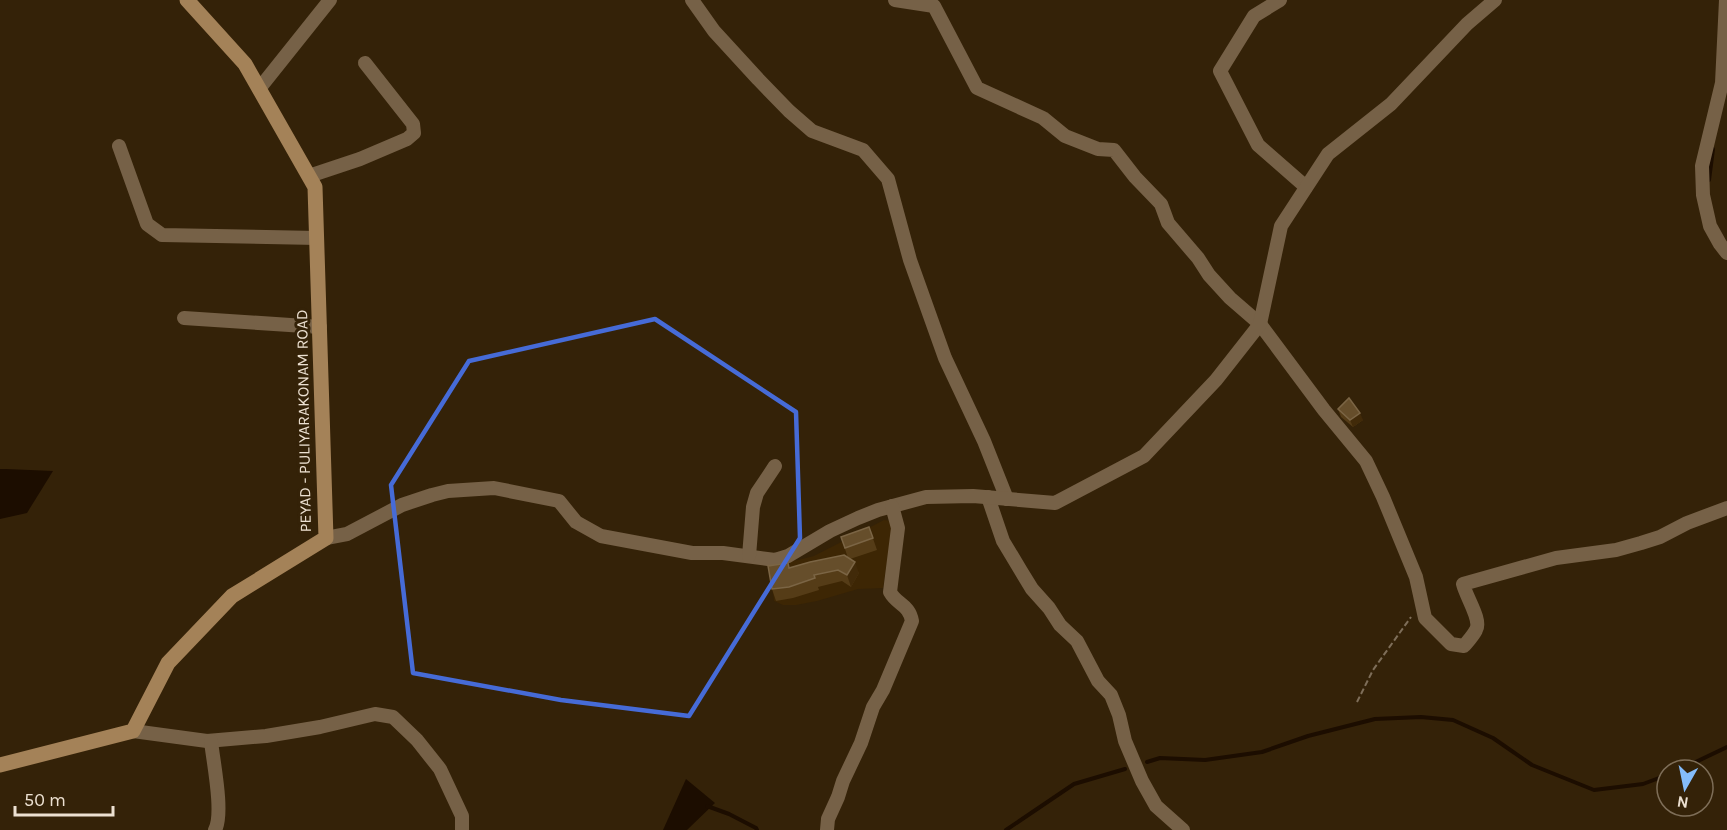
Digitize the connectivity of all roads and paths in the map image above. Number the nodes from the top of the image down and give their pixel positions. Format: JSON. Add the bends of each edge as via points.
{"nodes":[{"id":1,"x":187,"y":0,"type":"edge"},
{"id":2,"x":330,"y":0,"type":"edge"},
{"id":3,"x":692,"y":0,"type":"edge"},
{"id":4,"x":895,"y":0,"type":"edge"},
{"id":5,"x":1280,"y":0,"type":"edge"},
{"id":6,"x":1495,"y":0,"type":"edge"},
{"id":7,"x":1726,"y":0,"type":"edge"},
{"id":8,"x":365,"y":63,"type":"dead end"},
{"id":9,"x":259,"y":89,"type":"junction"},
{"id":10,"x":119,"y":146,"type":"dead end"},
{"id":11,"x":309,"y":176,"type":"junction"},
{"id":12,"x":1306,"y":187,"type":"junction"},
{"id":13,"x":317,"y":238,"type":"junction"},
{"id":14,"x":1727,"y":253,"type":"edge"},
{"id":15,"x":184,"y":318,"type":"dead end"},
{"id":16,"x":1260,"y":324,"type":"junction"},
{"id":17,"x":320,"y":327,"type":"junction"},
{"id":18,"x":775,"y":466,"type":"dead end"},
{"id":19,"x":988,"y":497,"type":"junction"},
{"id":20,"x":1007,"y":498,"type":"junction"},
{"id":21,"x":892,"y":506,"type":"junction"},
{"id":22,"x":1727,"y":508,"type":"edge"},
{"id":23,"x":326,"y":538,"type":"junction"},
{"id":24,"x":749,"y":556,"type":"junction"},
{"id":25,"x":1422,"y":602,"type":"junction"},
{"id":26,"x":1357,"y":702,"type":"dead end"},
{"id":27,"x":133,"y":731,"type":"junction"},
{"id":28,"x":211,"y":741,"type":"junction"},
{"id":29,"x":0,"y":765,"type":"edge"},
{"id":30,"x":215,"y":830,"type":"edge"},
{"id":31,"x":462,"y":830,"type":"edge"},
{"id":32,"x":827,"y":830,"type":"edge"},
{"id":33,"x":1183,"y":830,"type":"edge"}],
"edges":[{"from":1,"to":9,"type":"main road","name":"PEYAD - PULIYARAKONAM ROAD","via":[[245,64]]},
{"from":2,"to":9,"type":"street"},
{"from":3,"to":20,"type":"street","via":[[722,39],[789,111],[812,131],[863,150],[888,179],[910,260],[945,358]]},
{"from":4,"to":16,"type":"street","via":[[934,6],[977,88],[1043,118],[1065,136],[1098,149],[1114,150],[1161,204],[1168,223],[1209,275]]},
{"from":5,"to":12,"type":"street","via":[[1254,16],[1220,71],[1258,145]]},
{"from":6,"to":12,"type":"street","via":[[1391,104],[1328,154]]},
{"from":7,"to":14,"type":"street","via":[[1722,83],[1701,166],[1710,226]]},
{"from":8,"to":11,"type":"street","via":[[413,124],[414,133],[388,147]]},
{"from":9,"to":11,"type":"main road","name":"PEYAD - PULIYARAKONAM ROAD"},
{"from":10,"to":13,"type":"street","via":[[147,224],[162,235]]},
{"from":11,"to":13,"type":"main road","name":"PEYAD - PULIYARAKONAM ROAD","via":[[315,188]]},
{"from":12,"to":16,"type":"street","via":[[1281,226]]},
{"from":13,"to":17,"type":"main road","name":"PEYAD - PULIYARAKONAM ROAD"},
{"from":15,"to":17,"type":"street"},
{"from":16,"to":20,"type":"street","via":[[1216,380],[1144,456],[1055,503]]},
{"from":16,"to":25,"type":"street","via":[[1366,460],[1416,577]]},
{"from":17,"to":23,"type":"main road","name":"PEYAD - PULIYARAKONAM ROAD"},
{"from":18,"to":24,"type":"street","via":[[757,493]]},
{"from":19,"to":20,"type":"street"},
{"from":19,"to":21,"type":"street","via":[[926,498]]},
{"from":19,"to":33,"type":"street","via":[[1003,541],[1032,589],[1077,641],[1098,681],[1111,695],[1125,741],[1156,806]]},
{"from":21,"to":24,"type":"street","via":[[858,518],[788,556],[775,560]]},
{"from":21,"to":32,"type":"street","via":[[898,528],[890,592],[908,609],[912,621],[873,707]]},
{"from":22,"to":25,"type":"street","via":[[1641,543],[1556,558],[1463,584],[1478,619],[1478,628],[1464,646],[1451,644],[1425,618]]},
{"from":23,"to":24,"type":"street","via":[[347,534],[402,505],[432,495],[494,488],[559,501],[576,522],[601,536],[692,553]]},
{"from":23,"to":27,"type":"main road","name":"PEYAD - PULIYARAKONAM ROAD","via":[[232,596],[168,663]]},
{"from":25,"to":26,"type":"path","via":[[1373,670]]},
{"from":27,"to":28,"type":"street"},
{"from":27,"to":29,"type":"main road"},
{"from":28,"to":30,"type":"street","via":[[218,791]]},
{"from":28,"to":31,"type":"street","via":[[266,736],[375,714],[393,717],[440,770],[462,816]]}]}
